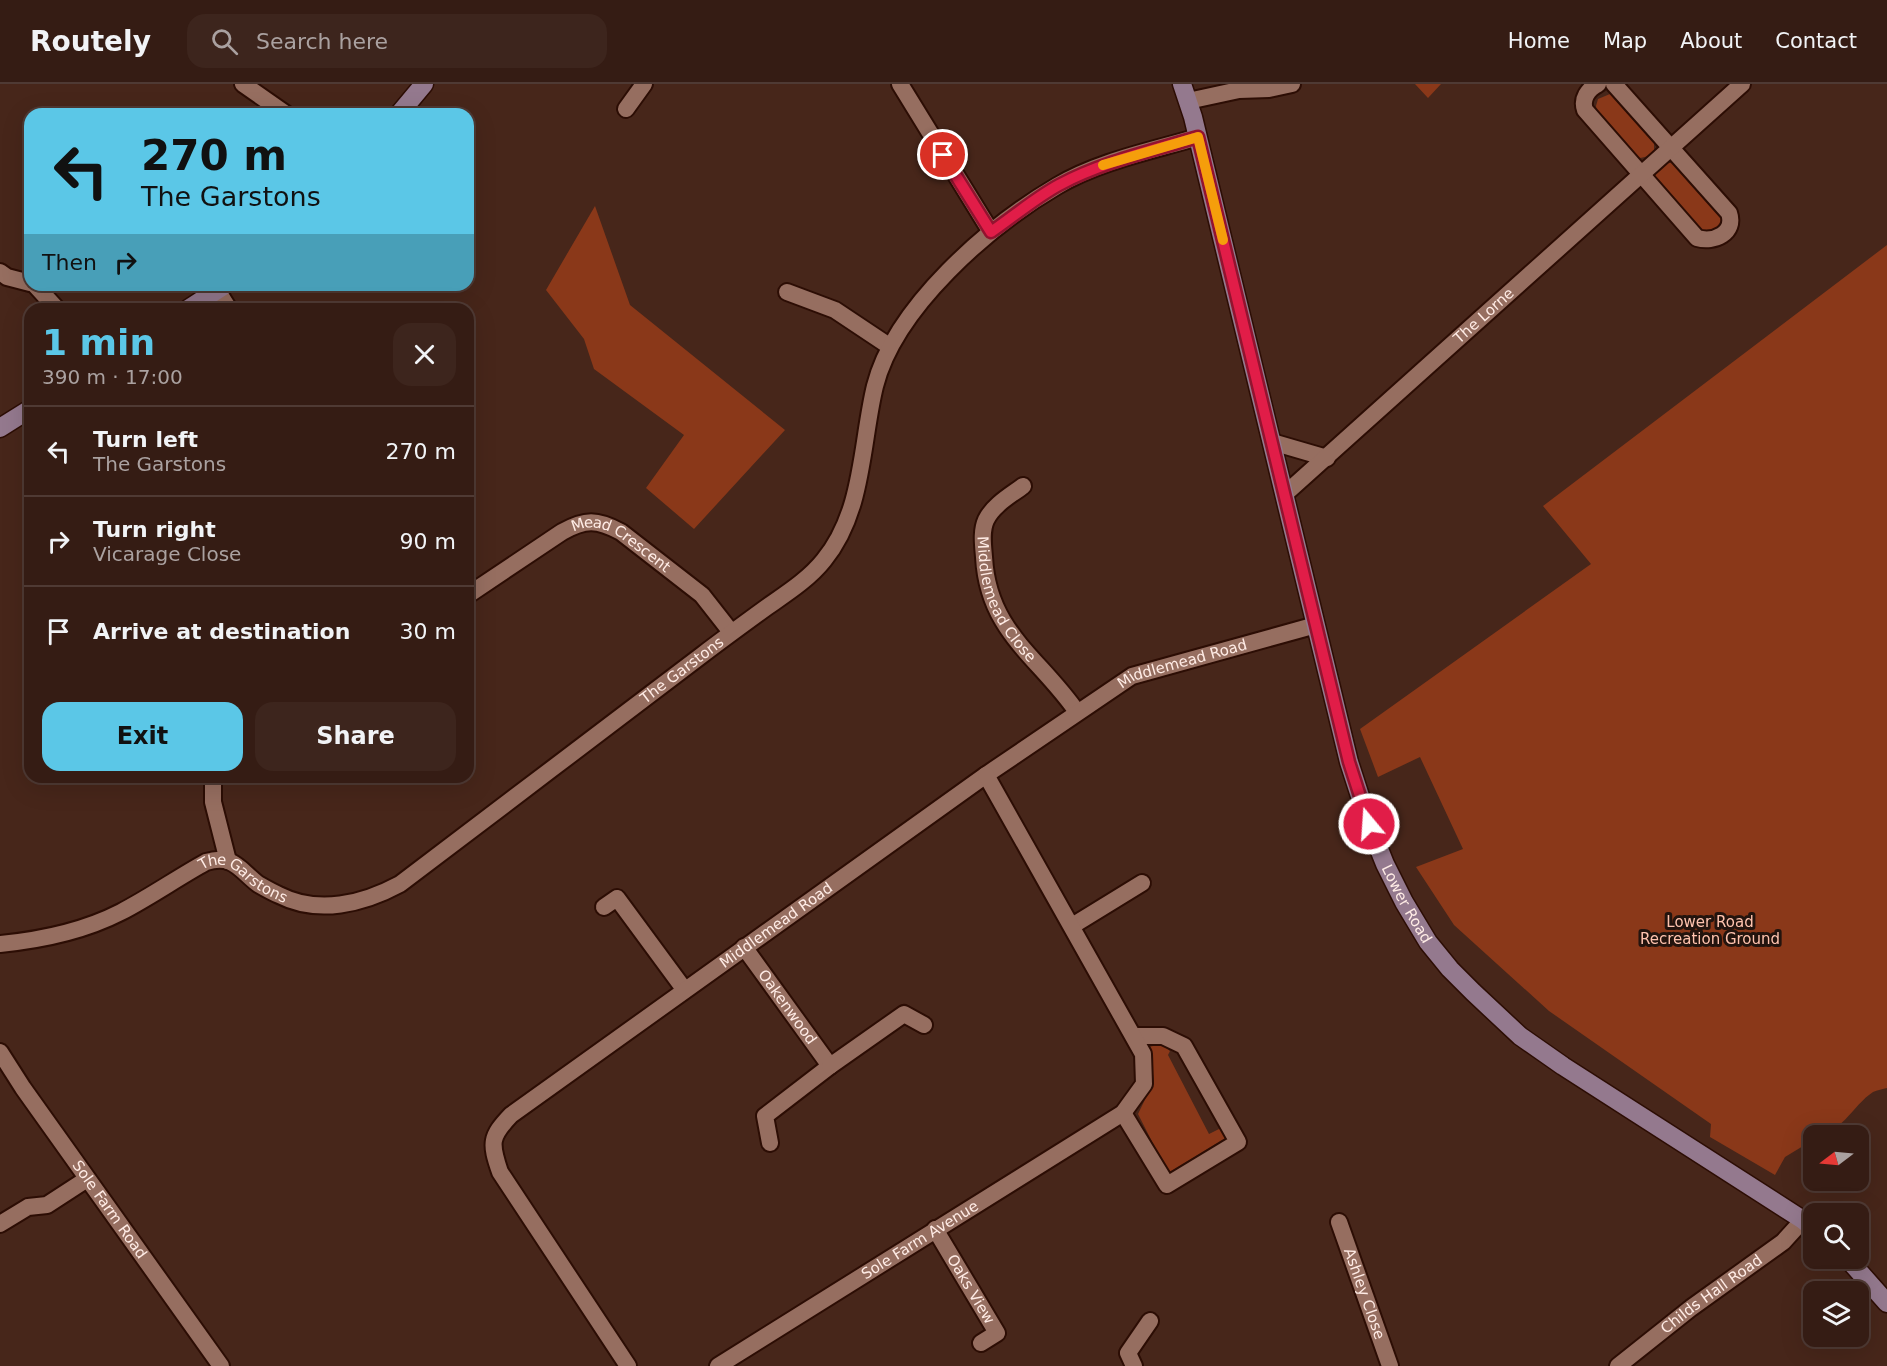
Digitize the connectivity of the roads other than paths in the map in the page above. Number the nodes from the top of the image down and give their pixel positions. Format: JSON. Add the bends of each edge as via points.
{"nodes":[{"id":1,"x":243,"y":84,"type":"edge"},
{"id":2,"x":424,"y":84,"type":"edge"},
{"id":3,"x":644,"y":84,"type":"edge"},
{"id":4,"x":900,"y":84,"type":"edge"},
{"id":5,"x":1292,"y":84,"type":"edge"},
{"id":6,"x":1598,"y":84,"type":"edge"},
{"id":7,"x":1614,"y":84,"type":"edge"},
{"id":8,"x":1742,"y":84,"type":"edge"},
{"id":9,"x":1185,"y":92,"type":"edge"},
{"id":10,"x":277,"y":108,"type":"edge"},
{"id":11,"x":405,"y":108,"type":"edge"},
{"id":12,"x":626,"y":109,"type":"dead end"},
{"id":13,"x":1198,"y":137,"type":"junction"},
{"id":14,"x":1672,"y":148,"type":"junction"},
{"id":15,"x":1642,"y":174,"type":"junction"},
{"id":16,"x":991,"y":232,"type":"junction"},
{"id":17,"x":0,"y":272,"type":"edge"},
{"id":18,"x":24,"y":281,"type":"edge"},
{"id":19,"x":40,"y":291,"type":"edge"},
{"id":20,"x":216,"y":291,"type":"edge"},
{"id":21,"x":787,"y":292,"type":"dead end"},
{"id":22,"x":52,"y":303,"type":"edge"},
{"id":23,"x":197,"y":303,"type":"edge"},
{"id":24,"x":889,"y":346,"type":"junction"},
{"id":25,"x":24,"y":413,"type":"edge"},
{"id":26,"x":0,"y":429,"type":"edge"},
{"id":27,"x":1272,"y":442,"type":"junction"},
{"id":28,"x":1327,"y":458,"type":"junction"},
{"id":29,"x":1023,"y":486,"type":"dead end"},
{"id":30,"x":1286,"y":494,"type":"junction"},
{"id":31,"x":474,"y":591,"type":"edge"},
{"id":32,"x":1316,"y":625,"type":"junction"},
{"id":33,"x":731,"y":632,"type":"junction"},
{"id":34,"x":1077,"y":712,"type":"junction"},
{"id":35,"x":986,"y":775,"type":"junction"},
{"id":36,"x":213,"y":783,"type":"edge"},
{"id":37,"x":228,"y":861,"type":"junction"},
{"id":38,"x":1142,"y":883,"type":"dead end"},
{"id":39,"x":604,"y":907,"type":"dead end"},
{"id":40,"x":1072,"y":926,"type":"junction"},
{"id":41,"x":0,"y":944,"type":"edge"},
{"id":42,"x":744,"y":947,"type":"junction"},
{"id":43,"x":684,"y":990,"type":"junction"},
{"id":44,"x":924,"y":1025,"type":"dead end"},
{"id":45,"x":1134,"y":1036,"type":"junction"},
{"id":46,"x":0,"y":1052,"type":"edge"},
{"id":47,"x":830,"y":1066,"type":"junction"},
{"id":48,"x":1123,"y":1113,"type":"junction"},
{"id":49,"x":770,"y":1143,"type":"dead end"},
{"id":50,"x":87,"y":1179,"type":"junction"},
{"id":51,"x":1803,"y":1221,"type":"edge"},
{"id":52,"x":1339,"y":1222,"type":"dead end"},
{"id":53,"x":0,"y":1224,"type":"edge"},
{"id":54,"x":1803,"y":1228,"type":"edge"},
{"id":55,"x":935,"y":1230,"type":"junction"},
{"id":56,"x":1857,"y":1269,"type":"edge"},
{"id":57,"x":1887,"y":1303,"type":"edge"},
{"id":58,"x":1150,"y":1321,"type":"dead end"},
{"id":59,"x":981,"y":1343,"type":"dead end"},
{"id":60,"x":221,"y":1366,"type":"edge"},
{"id":61,"x":628,"y":1366,"type":"edge"},
{"id":62,"x":718,"y":1366,"type":"edge"},
{"id":63,"x":1134,"y":1366,"type":"edge"},
{"id":64,"x":1390,"y":1366,"type":"edge"},
{"id":65,"x":1618,"y":1366,"type":"edge"}],
"edges":[{"from":1,"to":10,"type":"street"},
{"from":2,"to":11,"type":"street"},
{"from":3,"to":12,"type":"street"},
{"from":4,"to":16,"type":"street"},
{"from":5,"to":9,"type":"street"},
{"from":6,"to":15,"type":"street","via":[[1587,93],[1585,110]]},
{"from":7,"to":14,"type":"street"},
{"from":8,"to":14,"type":"street","name":"The Lorne"},
{"from":9,"to":13,"type":"street","name":"Lower Road"},
{"from":13,"to":16,"type":"street","name":"The Garstons","via":[[1084,173]]},
{"from":13,"to":27,"type":"street","name":"Lower Road"},
{"from":14,"to":15,"type":"street","name":"The Lorne"},
{"from":14,"to":15,"type":"street","via":[[1729,213],[1731,219],[1722,236],[1714,240],[1697,238]]},
{"from":15,"to":28,"type":"street","name":"The Lorne"},
{"from":16,"to":24,"type":"street","name":"The Garstons","via":[[945,274]]},
{"from":17,"to":18,"type":"street"},
{"from":19,"to":22,"type":"street"},
{"from":20,"to":23,"type":"street"},
{"from":21,"to":24,"type":"street","via":[[835,310]]},
{"from":24,"to":33,"type":"street","name":"The Garstons","via":[[867,418],[855,497],[837,542],[811,574]]},
{"from":25,"to":26,"type":"street"},
{"from":27,"to":28,"type":"street"},
{"from":27,"to":30,"type":"street","name":"Lower Road"},
{"from":28,"to":30,"type":"street","name":"The Lorne"},
{"from":29,"to":34,"type":"street","name":"Middlemead Close","via":[[986,519],[982,534],[985,572],[1005,625]]},
{"from":30,"to":32,"type":"street","name":"Lower Road"},
{"from":31,"to":33,"type":"street","name":"Mead Crescent","via":[[562,532],[591,521],[621,532],[702,595]]},
{"from":32,"to":34,"type":"street","name":"Middlemead Road","via":[[1132,676]]},
{"from":32,"to":51,"type":"street","name":"Lower Road","via":[[1349,762],[1384,864],[1428,942],[1450,969],[1520,1036]]},
{"from":33,"to":37,"type":"street","name":"The Garstons","via":[[380,895],[356,903],[305,904],[281,897]]},
{"from":34,"to":35,"type":"street","name":"Middlemead Road"},
{"from":35,"to":40,"type":"street","name":"Sole Farm Avenue"},
{"from":35,"to":42,"type":"street","name":"Middlemead Road"},
{"from":36,"to":37,"type":"street","via":[[213,802]]},
{"from":37,"to":41,"type":"street","name":"The Garstons","via":[[206,862],[88,926]]},
{"from":38,"to":40,"type":"street"},
{"from":39,"to":43,"type":"street","via":[[617,898]]},
{"from":40,"to":45,"type":"street","name":"Sole Farm Avenue"},
{"from":42,"to":43,"type":"street","name":"Middlemead Road"},
{"from":42,"to":47,"type":"street","name":"Oakenwood"},
{"from":43,"to":61,"type":"street","name":"Middlemead Road","via":[[511,1114],[497,1130],[492,1150],[500,1172]]},
{"from":44,"to":47,"type":"street","via":[[904,1014]]},
{"from":45,"to":48,"type":"street","name":"Sole Farm Avenue","via":[[1143,1054],[1144,1084]]},
{"from":45,"to":48,"type":"street","via":[[1163,1036],[1184,1046],[1238,1142],[1167,1185]]},
{"from":46,"to":50,"type":"street","name":"Sole Farm Road"},
{"from":47,"to":49,"type":"street","via":[[765,1116]]},
{"from":48,"to":55,"type":"street","name":"Sole Farm Avenue"},
{"from":50,"to":53,"type":"street","via":[[47,1205],[28,1207]]},
{"from":50,"to":60,"type":"street","name":"Sole Farm Road"},
{"from":52,"to":64,"type":"street","name":"Ashley Close"},
{"from":54,"to":65,"type":"street","name":"Childs Hall Road"},
{"from":55,"to":59,"type":"street","name":"Oaks View","via":[[997,1333]]},
{"from":55,"to":62,"type":"street","name":"Sole Farm Avenue"},
{"from":56,"to":57,"type":"street"},
{"from":58,"to":63,"type":"street","via":[[1128,1353]]}]}
